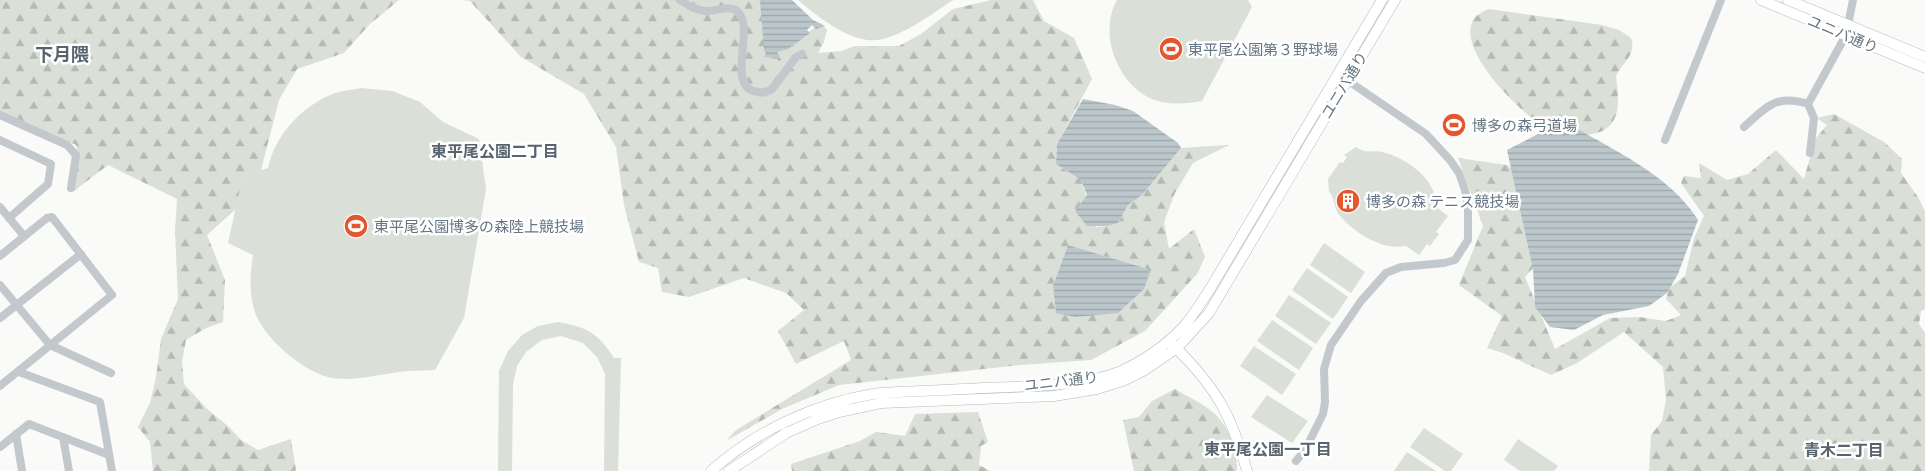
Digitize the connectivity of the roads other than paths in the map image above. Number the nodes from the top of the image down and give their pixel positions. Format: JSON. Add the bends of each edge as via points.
{"nodes":[{"id":1,"x":680,"y":0,"type":"edge"},
{"id":2,"x":1382,"y":0,"type":"edge"},
{"id":3,"x":1394,"y":0,"type":"edge"},
{"id":4,"x":1721,"y":0,"type":"edge"},
{"id":5,"x":1761,"y":0,"type":"edge"},
{"id":6,"x":1788,"y":0,"type":"edge"},
{"id":7,"x":1853,"y":0,"type":"edge"},
{"id":8,"x":1847,"y":30,"type":"junction"},
{"id":9,"x":802,"y":54,"type":"dead end"},
{"id":10,"x":1925,"y":57,"type":"edge"},
{"id":11,"x":1925,"y":68,"type":"edge"},
{"id":12,"x":1347,"y":80,"type":"junction"},
{"id":13,"x":1808,"y":104,"type":"junction"},
{"id":14,"x":0,"y":115,"type":"edge"},
{"id":15,"x":1744,"y":127,"type":"dead end"},
{"id":16,"x":0,"y":140,"type":"edge"},
{"id":17,"x":1665,"y":140,"type":"dead end"},
{"id":18,"x":1810,"y":153,"type":"dead end"},
{"id":19,"x":71,"y":188,"type":"dead end"},
{"id":20,"x":0,"y":207,"type":"edge"},
{"id":21,"x":8,"y":218,"type":"junction"},
{"id":22,"x":24,"y":236,"type":"junction"},
{"id":23,"x":81,"y":254,"type":"junction"},
{"id":24,"x":0,"y":256,"type":"edge"},
{"id":25,"x":0,"y":284,"type":"edge"},
{"id":26,"x":16,"y":304,"type":"junction"},
{"id":27,"x":0,"y":318,"type":"edge"},
{"id":28,"x":1169,"y":340,"type":"junction"},
{"id":29,"x":50,"y":345,"type":"junction"},
{"id":30,"x":1177,"y":348,"type":"junction"},
{"id":31,"x":19,"y":372,"type":"junction"},
{"id":32,"x":111,"y":373,"type":"dead end"},
{"id":33,"x":0,"y":386,"type":"edge"},
{"id":34,"x":16,"y":434,"type":"junction"},
{"id":35,"x":0,"y":435,"type":"edge"},
{"id":36,"x":63,"y":437,"type":"junction"},
{"id":37,"x":3,"y":445,"type":"edge"},
{"id":38,"x":109,"y":454,"type":"junction"},
{"id":39,"x":727,"y":456,"type":"junction"},
{"id":40,"x":1296,"y":461,"type":"dead end"},
{"id":41,"x":732,"y":470,"type":"edge"},
{"id":42,"x":22,"y":471,"type":"edge"},
{"id":43,"x":69,"y":471,"type":"edge"},
{"id":44,"x":112,"y":471,"type":"edge"},
{"id":45,"x":711,"y":471,"type":"edge"},
{"id":46,"x":1248,"y":471,"type":"edge"}],
"edges":[{"from":1,"to":9,"type":"street","via":[[706,11],[737,10],[744,20],[742,73],[747,88],[753,92],[772,89],[796,57]]},
{"from":2,"to":28,"type":"street","name":"ユニバ通り","via":[[1210,289],[1184,326]]},
{"from":3,"to":12,"type":"street","name":"ユニバ通り"},
{"from":4,"to":17,"type":"street"},
{"from":5,"to":8,"type":"street","name":"ユニバ通り"},
{"from":6,"to":8,"type":"street","name":"ユニバ通り"},
{"from":7,"to":8,"type":"street"},
{"from":8,"to":10,"type":"street","name":"ユニバ通り"},
{"from":8,"to":11,"type":"street","name":"ユニバ通り"},
{"from":8,"to":13,"type":"street"},
{"from":12,"to":30,"type":"street","name":"ユニバ通り","via":[[1209,313]]},
{"from":12,"to":40,"type":"street","via":[[1426,134],[1450,160],[1465,190],[1468,240],[1455,260],[1401,267],[1386,273],[1361,301],[1332,345],[1324,370],[1323,414]]},
{"from":13,"to":15,"type":"street","via":[[1794,100],[1775,102]]},
{"from":13,"to":18,"type":"street","via":[[1814,118]]},
{"from":14,"to":19,"type":"street","via":[[67,145],[76,155]]},
{"from":16,"to":21,"type":"street","via":[[51,164],[48,184]]},
{"from":20,"to":21,"type":"street"},
{"from":21,"to":22,"type":"street"},
{"from":22,"to":23,"type":"street","via":[[52,217]]},
{"from":22,"to":24,"type":"street"},
{"from":23,"to":26,"type":"street"},
{"from":23,"to":29,"type":"street","via":[[112,295]]},
{"from":25,"to":26,"type":"street"},
{"from":26,"to":27,"type":"street"},
{"from":26,"to":29,"type":"street"},
{"from":28,"to":30,"type":"street"},
{"from":28,"to":39,"type":"street","name":"ユニバ通り","via":[[1140,361],[1091,380],[875,394],[827,404],[768,431]]},
{"from":29,"to":31,"type":"street"},
{"from":29,"to":32,"type":"street"},
{"from":30,"to":41,"type":"street","name":"ユニバ通り","via":[[1145,370],[1097,389],[1054,396],[881,404],[839,412],[786,433]]},
{"from":30,"to":46,"type":"street","via":[[1208,381],[1226,410]]},
{"from":31,"to":33,"type":"street"},
{"from":31,"to":38,"type":"street","via":[[100,402]]},
{"from":34,"to":36,"type":"street","via":[[29,424]]},
{"from":34,"to":37,"type":"street"},
{"from":34,"to":42,"type":"street"},
{"from":35,"to":37,"type":"street"},
{"from":36,"to":38,"type":"street"},
{"from":36,"to":43,"type":"street"},
{"from":38,"to":44,"type":"street"},
{"from":39,"to":41,"type":"street"},
{"from":39,"to":45,"type":"street","name":"ユニバ通り"}]}
